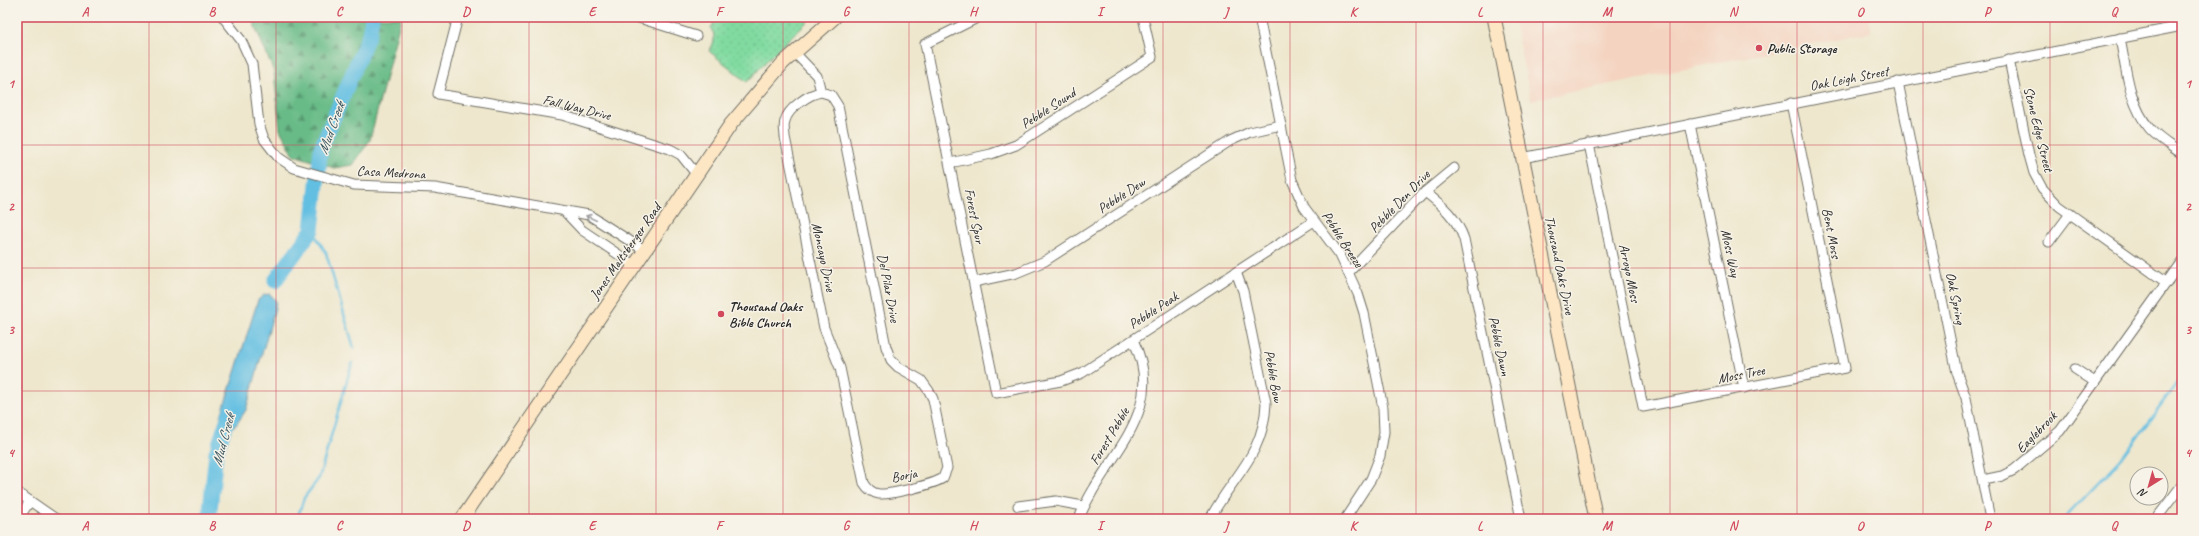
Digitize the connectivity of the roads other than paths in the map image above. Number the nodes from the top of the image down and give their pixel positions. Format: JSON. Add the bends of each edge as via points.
{"nodes":[{"id":1,"x":223,"y":17,"type":"edge"},
{"id":2,"x":458,"y":17,"type":"edge"},
{"id":3,"x":636,"y":17,"type":"edge"},
{"id":4,"x":979,"y":17,"type":"edge"},
{"id":5,"x":1143,"y":17,"type":"edge"},
{"id":6,"x":1259,"y":17,"type":"edge"},
{"id":7,"x":1494,"y":17,"type":"edge"},
{"id":8,"x":832,"y":18,"type":"edge"},
{"id":9,"x":2182,"y":26,"type":"edge"},
{"id":10,"x":696,"y":36,"type":"dead end"},
{"id":11,"x":2120,"y":38,"type":"junction"},
{"id":12,"x":794,"y":52,"type":"junction"},
{"id":13,"x":2009,"y":60,"type":"junction"},
{"id":14,"x":1898,"y":82,"type":"junction"},
{"id":15,"x":821,"y":92,"type":"junction"},
{"id":16,"x":1791,"y":103,"type":"junction"},
{"id":17,"x":1690,"y":124,"type":"junction"},
{"id":18,"x":1281,"y":125,"type":"junction"},
{"id":19,"x":1589,"y":144,"type":"junction"},
{"id":20,"x":2182,"y":154,"type":"edge"},
{"id":21,"x":1522,"y":158,"type":"junction"},
{"id":22,"x":950,"y":163,"type":"junction"},
{"id":23,"x":1454,"y":168,"type":"dead end"},
{"id":24,"x":697,"y":175,"type":"junction"},
{"id":25,"x":1425,"y":192,"type":"junction"},
{"id":26,"x":565,"y":212,"type":"junction"},
{"id":27,"x":2070,"y":214,"type":"junction"},
{"id":28,"x":1314,"y":221,"type":"junction"},
{"id":29,"x":614,"y":231,"type":"junction"},
{"id":30,"x":2049,"y":242,"type":"dead end"},
{"id":31,"x":605,"y":245,"type":"junction"},
{"id":32,"x":644,"y":250,"type":"junction"},
{"id":33,"x":2182,"y":261,"type":"edge"},
{"id":34,"x":634,"y":265,"type":"junction"},
{"id":35,"x":1236,"y":272,"type":"junction"},
{"id":36,"x":1349,"y":272,"type":"junction"},
{"id":37,"x":974,"y":282,"type":"junction"},
{"id":38,"x":2166,"y":283,"type":"junction"},
{"id":39,"x":1133,"y":340,"type":"junction"},
{"id":40,"x":1845,"y":368,"type":"joint"},
{"id":41,"x":2075,"y":369,"type":"dead end"},
{"id":42,"x":2094,"y":382,"type":"junction"},
{"id":43,"x":1744,"y":388,"type":"junction"},
{"id":44,"x":996,"y":394,"type":"joint"},
{"id":45,"x":1643,"y":407,"type":"joint"},
{"id":46,"x":943,"y":478,"type":"joint"},
{"id":47,"x":1983,"y":480,"type":"junction"},
{"id":48,"x":2182,"y":485,"type":"edge"},
{"id":49,"x":870,"y":490,"type":"joint"},
{"id":50,"x":17,"y":492,"type":"edge"},
{"id":51,"x":30,"y":501,"type":"junction"},
{"id":52,"x":1018,"y":506,"type":"dead end"},
{"id":53,"x":1084,"y":506,"type":"junction"},
{"id":54,"x":18,"y":519,"type":"edge"},
{"id":55,"x":56,"y":519,"type":"edge"},
{"id":56,"x":462,"y":519,"type":"edge"},
{"id":57,"x":1079,"y":519,"type":"edge"},
{"id":58,"x":1210,"y":519,"type":"edge"},
{"id":59,"x":1346,"y":519,"type":"edge"},
{"id":60,"x":1521,"y":519,"type":"edge"},
{"id":61,"x":1596,"y":519,"type":"edge"},
{"id":62,"x":1990,"y":519,"type":"edge"},
{"id":63,"x":2156,"y":519,"type":"edge"}],
"edges":[{"from":1,"to":26,"type":"street","name":"Casa Medrona","via":[[241,40],[252,64],[259,124],[264,139],[278,157],[294,168],[354,185],[435,188]]},
{"from":2,"to":24,"type":"street","name":"Fall Way Drive","via":[[438,94],[562,115],[593,123],[670,149],[681,155]]},
{"from":3,"to":10,"type":"street"},
{"from":4,"to":22,"type":"street","name":"Forest Spur","via":[[925,44]]},
{"from":5,"to":22,"type":"street","name":"Pebble Sound","via":[[1152,57],[1016,145],[991,154]]},
{"from":6,"to":18,"type":"street","name":"Pebble Breeze"},
{"from":7,"to":21,"type":"main road","name":"Thousand Oaks Drive"},
{"from":8,"to":12,"type":"main road","name":"Jones Maltsberger Road"},
{"from":9,"to":11,"type":"street","name":"Oak Leigh Street"},
{"from":11,"to":13,"type":"street","name":"Oak Leigh Street"},
{"from":11,"to":20,"type":"street","via":[[2131,90],[2140,114],[2156,135]]},
{"from":12,"to":15,"type":"street","via":[[817,76]]},
{"from":12,"to":24,"type":"main road","name":"Jones Maltsberger Road","via":[[736,118]]},
{"from":13,"to":14,"type":"street","name":"Oak Leigh Street"},
{"from":13,"to":27,"type":"street","name":"Stone Edge Street","via":[[2034,173],[2047,194]]},
{"from":14,"to":16,"type":"street","name":"Oak Leigh Street"},
{"from":14,"to":47,"type":"street","name":"Oak Spring","via":[[1957,373],[1966,398]]},
{"from":15,"to":46,"type":"street","name":"Del Pilar Drive","via":[[831,95],[838,106],[886,347],[891,360],[921,380],[933,399],[947,463]]},
{"from":15,"to":49,"type":"street","name":"Moncayo Drive","via":[[812,93],[790,112],[785,120],[785,136],[824,328],[840,368],[864,483]]},
{"from":16,"to":17,"type":"street","name":"Oak Leigh Street"},
{"from":16,"to":40,"type":"street","name":"Bent Moss"},
{"from":17,"to":19,"type":"street","name":"Oak Leigh Street"},
{"from":17,"to":43,"type":"street","name":"Moss Way"},
{"from":18,"to":28,"type":"street","name":"Pebble Breeze","via":[[1292,180],[1304,207]]},
{"from":18,"to":37,"type":"street","name":"Pebble Dew","via":[[1250,132],[1230,141],[1045,261],[1016,273]]},
{"from":19,"to":21,"type":"street","name":"Oak Leigh Street"},
{"from":19,"to":45,"type":"street","name":"Arroyo Moss"},
{"from":21,"to":61,"type":"main road","name":"Thousand Oaks Drive"},
{"from":22,"to":37,"type":"street","name":"Forest Spur"},
{"from":23,"to":25,"type":"street","name":"Pebble Den Drive"},
{"from":24,"to":32,"type":"main road","name":"Jones Maltsberger Road"},
{"from":25,"to":36,"type":"street","name":"Pebble Den Drive"},
{"from":25,"to":60,"type":"street","name":"Pebble Dawn","via":[[1442,205],[1455,220],[1464,239]]},
{"from":29,"to":26,"type":"street","name":"Casa Medrona","one_way":true,"via":[[590,215]]},
{"from":26,"to":31,"type":"street","via":[[582,230]]},
{"from":27,"to":30,"type":"street"},
{"from":27,"to":38,"type":"street","name":"Stone Edge Street"},
{"from":28,"to":35,"type":"street","name":"Pebble Peak"},
{"from":28,"to":36,"type":"street","name":"Pebble Breeze","via":[[1340,255]]},
{"from":29,"to":31,"type":"street"},
{"from":29,"to":32,"type":"street","name":"Casa Medrona"},
{"from":31,"to":34,"type":"street"},
{"from":32,"to":34,"type":"main road","name":"Jones Maltsberger Road"},
{"from":33,"to":38,"type":"street","name":"Eaglebrook"},
{"from":34,"to":56,"type":"main road","name":"Jones Maltsberger Road"},
{"from":35,"to":39,"type":"street","name":"Pebble Peak"},
{"from":35,"to":58,"type":"street","name":"Pebble Bow","via":[[1243,291],[1266,403],[1266,416],[1256,449]]},
{"from":36,"to":59,"type":"street","name":"Pebble Breeze","via":[[1364,313],[1383,408],[1384,432],[1374,474]]},
{"from":37,"to":44,"type":"street","name":"Forest Spur"},
{"from":38,"to":42,"type":"street","name":"Eaglebrook"},
{"from":39,"to":44,"type":"street","name":"Pebble Peak","via":[[1074,376]]},
{"from":39,"to":53,"type":"street","name":"Forest Pebble","via":[[1145,382],[1142,407],[1136,422]]},
{"from":40,"to":43,"type":"street","name":"Moss Tree"},
{"from":41,"to":42,"type":"street"},
{"from":42,"to":47,"type":"street","name":"Eaglebrook","via":[[2060,431],[2023,465],[2002,476]]},
{"from":43,"to":45,"type":"street","name":"Moss Tree"},
{"from":46,"to":49,"type":"street","name":"Borja","via":[[933,484],[880,494]]},
{"from":47,"to":62,"type":"street","name":"Oak Spring"},
{"from":48,"to":63,"type":"street"},
{"from":50,"to":51,"type":"street"},
{"from":51,"to":54,"type":"street"},
{"from":51,"to":55,"type":"street"},
{"from":52,"to":53,"type":"street","via":[[1056,501]]},
{"from":53,"to":57,"type":"street","name":"Forest Pebble"}]}
